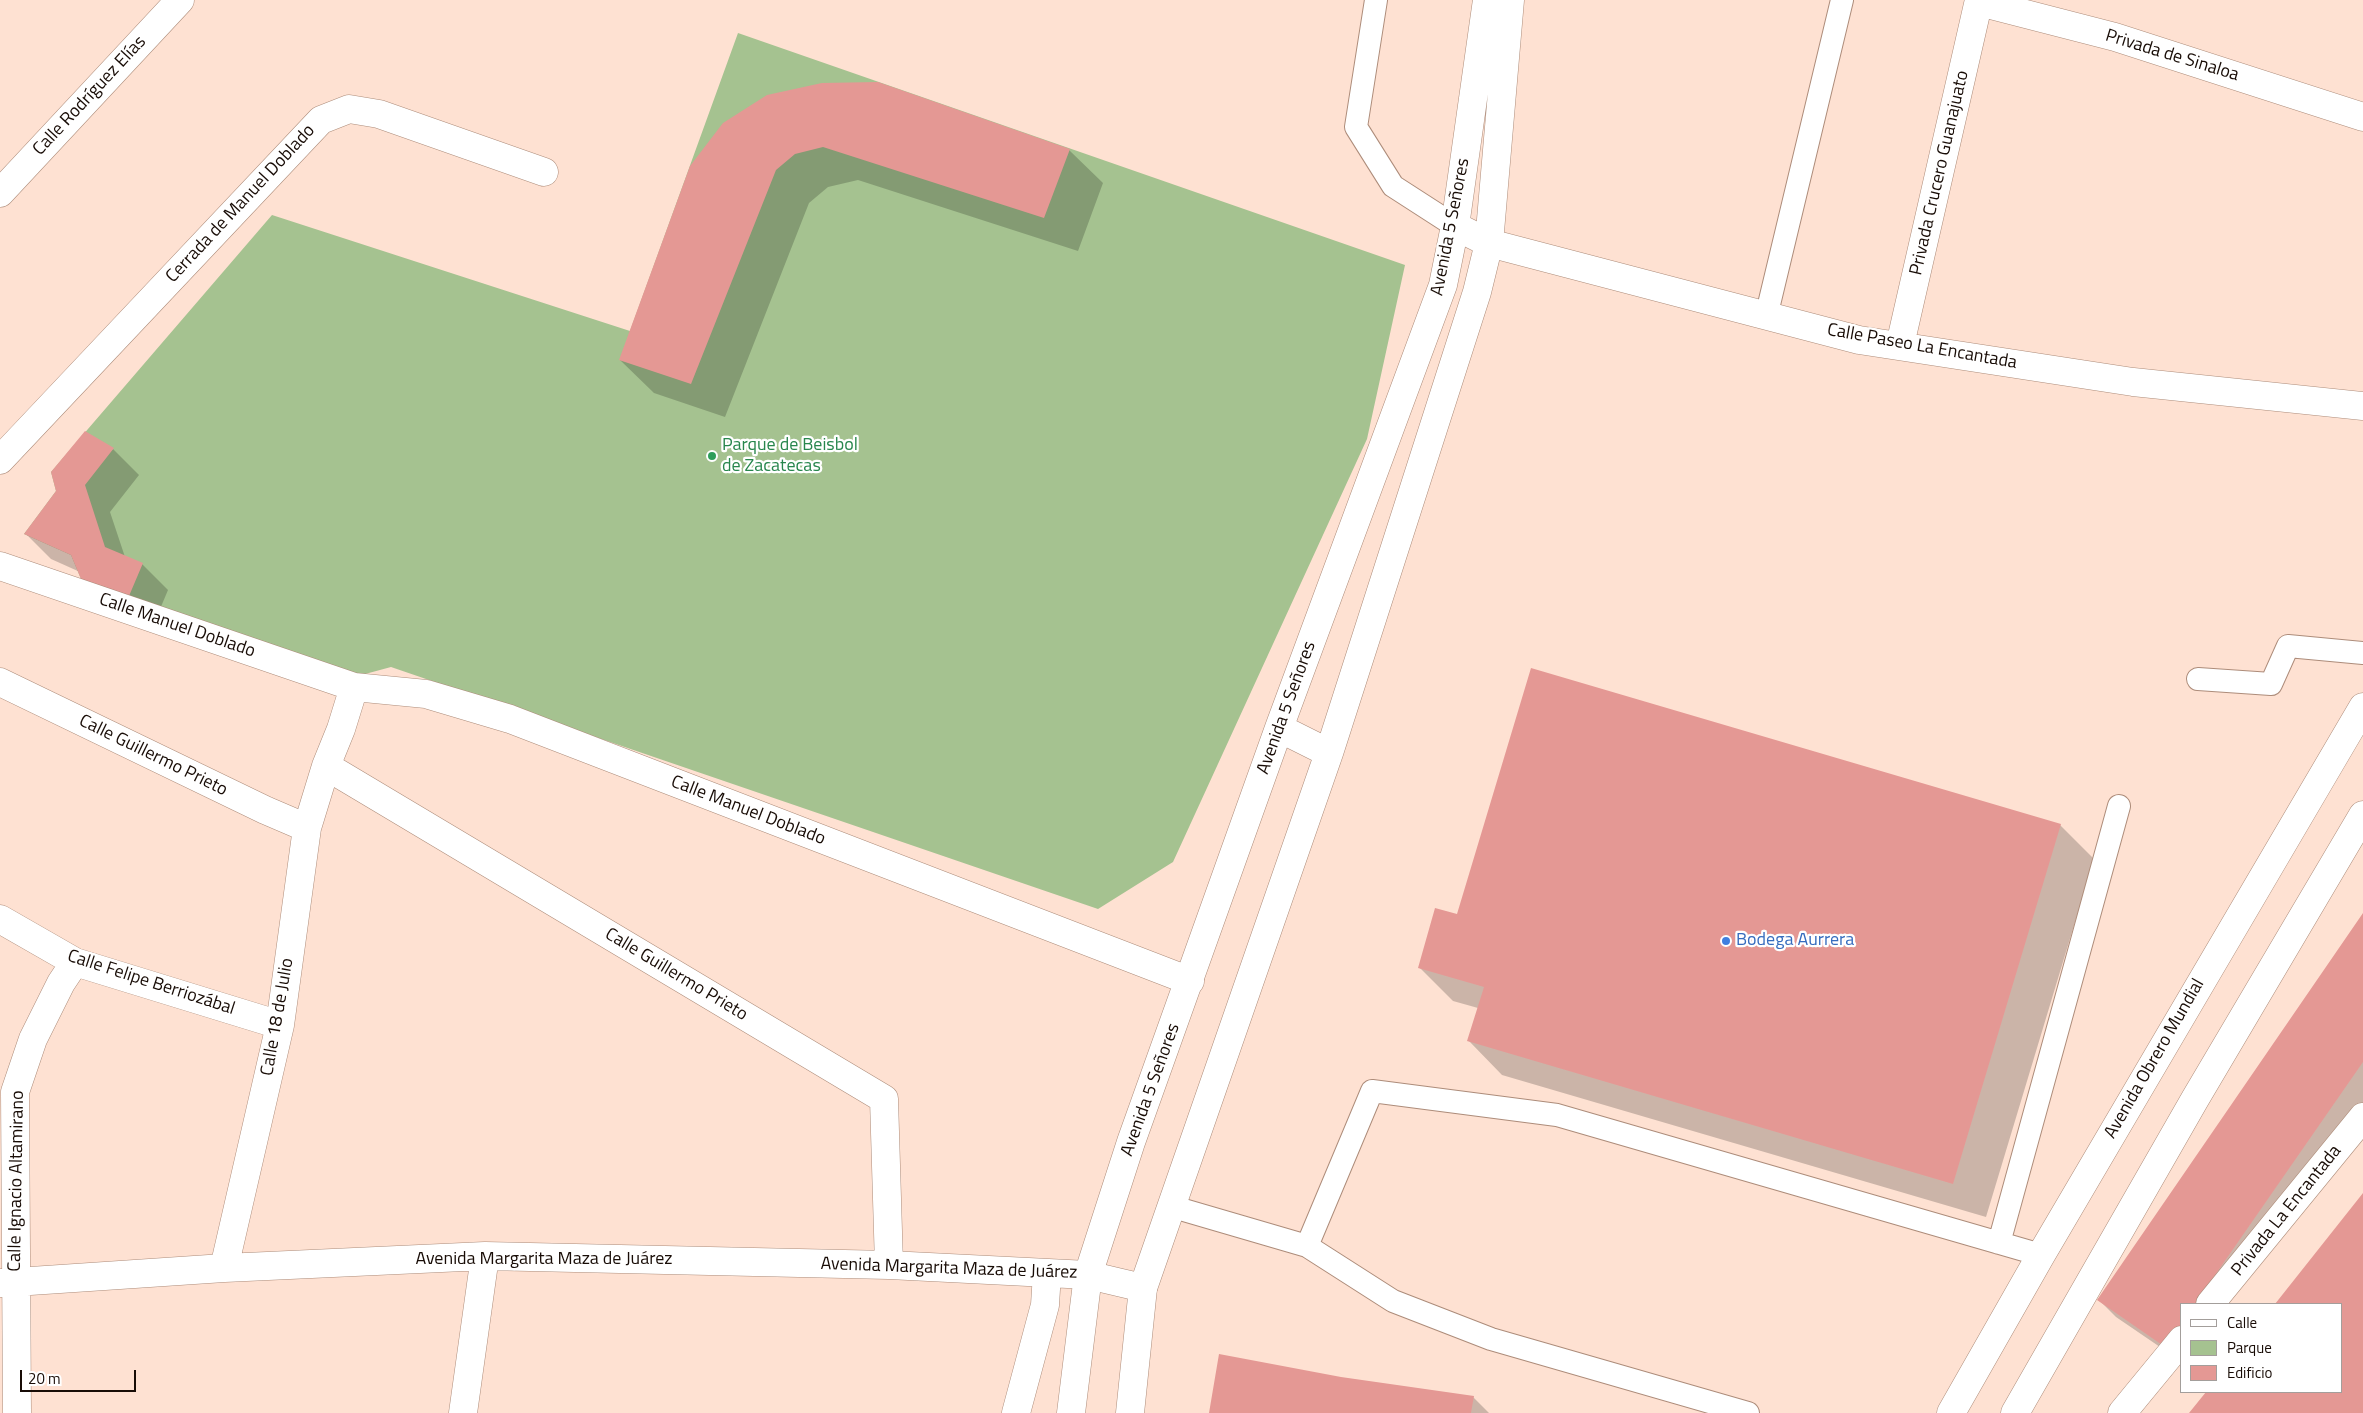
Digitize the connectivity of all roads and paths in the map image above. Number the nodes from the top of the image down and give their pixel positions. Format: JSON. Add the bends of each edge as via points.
{"nodes":[{"id":1,"x":180,"y":0,"type":"edge"},
{"id":2,"x":1376,"y":0,"type":"edge"},
{"id":3,"x":1487,"y":0,"type":"edge"},
{"id":4,"x":1510,"y":0,"type":"edge"},
{"id":5,"x":1842,"y":0,"type":"edge"},
{"id":6,"x":1979,"y":1,"type":"edge"},
{"id":7,"x":2363,"y":117,"type":"edge"},
{"id":8,"x":544,"y":172,"type":"dead end"},
{"id":9,"x":0,"y":193,"type":"edge"},
{"id":10,"x":1455,"y":226,"type":"junction"},
{"id":11,"x":1490,"y":243,"type":"junction"},
{"id":12,"x":1766,"y":317,"type":"junction"},
{"id":13,"x":1900,"y":345,"type":"junction"},
{"id":14,"x":2363,"y":406,"type":"edge"},
{"id":15,"x":0,"y":460,"type":"edge"},
{"id":16,"x":0,"y":566,"type":"edge"},
{"id":17,"x":2363,"y":653,"type":"edge"},
{"id":18,"x":2198,"y":679,"type":"dead end"},
{"id":19,"x":0,"y":682,"type":"edge"},
{"id":20,"x":354,"y":687,"type":"junction"},
{"id":21,"x":2363,"y":707,"type":"edge"},
{"id":22,"x":1279,"y":728,"type":"junction"},
{"id":23,"x":1329,"y":753,"type":"junction"},
{"id":24,"x":326,"y":766,"type":"junction"},
{"id":25,"x":2119,"y":806,"type":"dead end"},
{"id":26,"x":2363,"y":815,"type":"edge"},
{"id":27,"x":307,"y":828,"type":"junction"},
{"id":28,"x":0,"y":919,"type":"edge"},
{"id":29,"x":75,"y":962,"type":"junction"},
{"id":30,"x":1190,"y":981,"type":"junction"},
{"id":31,"x":280,"y":1025,"type":"junction"},
{"id":32,"x":8,"y":1089,"type":"edge"},
{"id":33,"x":2363,"y":1118,"type":"edge"},
{"id":34,"x":1170,"y":1206,"type":"junction"},
{"id":35,"x":1999,"y":1243,"type":"junction"},
{"id":36,"x":1307,"y":1246,"type":"junction"},
{"id":37,"x":2041,"y":1255,"type":"junction"},
{"id":38,"x":485,"y":1256,"type":"junction"},
{"id":39,"x":889,"y":1265,"type":"junction"},
{"id":40,"x":224,"y":1268,"type":"junction"},
{"id":41,"x":1047,"y":1274,"type":"junction"},
{"id":42,"x":1088,"y":1275,"type":"junction"},
{"id":43,"x":8,"y":1283,"type":"edge"},
{"id":44,"x":1143,"y":1288,"type":"junction"},
{"id":45,"x":2211,"y":1303,"type":"edge"},
{"id":46,"x":2180,"y":1342,"type":"edge"},
{"id":47,"x":17,"y":1413,"type":"edge"},
{"id":48,"x":463,"y":1413,"type":"edge"},
{"id":49,"x":1016,"y":1413,"type":"edge"},
{"id":50,"x":1071,"y":1413,"type":"edge"},
{"id":51,"x":1130,"y":1413,"type":"edge"},
{"id":52,"x":1748,"y":1413,"type":"edge"},
{"id":53,"x":1951,"y":1413,"type":"edge"},
{"id":54,"x":2015,"y":1413,"type":"edge"},
{"id":55,"x":2122,"y":1413,"type":"edge"}],
"edges":[{"from":1,"to":9,"type":"street","name":"Calle Rodríguez Elías"},
{"from":2,"to":10,"type":"lane","via":[[1356,127],[1393,186]]},
{"from":3,"to":10,"type":"street","name":"Avenida 5 Señores"},
{"from":4,"to":11,"type":"street","name":"Avenida 5 Señores"},
{"from":5,"to":12,"type":"lane"},
{"from":6,"to":7,"type":"street","name":"Privada de Sinaloa","via":[[2115,37]]},
{"from":6,"to":13,"type":"street","name":"Privada Crucero Guanajuato"},
{"from":8,"to":15,"type":"street","name":"Cerrada de Manuel Doblado","via":[[379,114],[349,109],[320,120]]},
{"from":10,"to":11,"type":"street","name":"Calle Paseo La Encantada"},
{"from":10,"to":22,"type":"street","name":"Avenida 5 Señores","via":[[1443,285]]},
{"from":11,"to":12,"type":"street","name":"Calle Paseo La Encantada"},
{"from":11,"to":23,"type":"street","name":"Avenida 5 Señores"},
{"from":12,"to":13,"type":"street","name":"Calle Paseo La Encantada","via":[[1858,340]]},
{"from":13,"to":14,"type":"street","name":"Calle Paseo La Encantada","via":[[2133,382]]},
{"from":16,"to":20,"type":"street","name":"Calle Manuel Doblado"},
{"from":17,"to":18,"type":"lane","via":[[2288,646],[2271,684]]},
{"from":19,"to":27,"type":"street","name":"Calle Guillermo Prieto"},
{"from":20,"to":24,"type":"street"},
{"from":20,"to":30,"type":"street","name":"Calle Manuel Doblado","via":[[426,694],[510,719]]},
{"from":21,"to":37,"type":"street","name":"Avenida Obrero Mundial"},
{"from":22,"to":23,"type":"street"},
{"from":22,"to":30,"type":"street","name":"Avenida 5 Señores"},
{"from":23,"to":34,"type":"street","name":"Avenida 5 Señores"},
{"from":24,"to":27,"type":"street","name":"Calle 18 de Julio"},
{"from":24,"to":39,"type":"street","name":"Calle Guillermo Prieto","via":[[884,1099]]},
{"from":25,"to":35,"type":"lane"},
{"from":26,"to":54,"type":"street"},
{"from":27,"to":31,"type":"street","name":"Calle 18 de Julio"},
{"from":28,"to":29,"type":"street","name":"Calle Felipe Berriozábal"},
{"from":29,"to":31,"type":"street","name":"Calle Felipe Berriozábal"},
{"from":29,"to":32,"type":"street","name":"Calle Ignacio Altamirano","via":[[61,983]]},
{"from":30,"to":42,"type":"street","name":"Avenida 5 Señores","via":[[1131,1142]]},
{"from":31,"to":40,"type":"street","name":"Calle 18 de Julio"},
{"from":32,"to":43,"type":"street","name":"Calle Ignacio Altamirano"},
{"from":33,"to":45,"type":"street","name":"Privada La Encantada"},
{"from":34,"to":36,"type":"lane"},
{"from":34,"to":44,"type":"street","name":"Avenida 5 Señores"},
{"from":35,"to":36,"type":"lane","via":[[1557,1114],[1372,1091]]},
{"from":35,"to":37,"type":"lane"},
{"from":36,"to":52,"type":"lane","via":[[1393,1301],[1491,1339]]},
{"from":37,"to":53,"type":"street","name":"Avenida Obrero Mundial"},
{"from":38,"to":39,"type":"street","name":"Avenida Margarita Maza de Juárez"},
{"from":38,"to":40,"type":"street","name":"Avenida Margarita Maza de Juárez"},
{"from":38,"to":48,"type":"street"},
{"from":39,"to":41,"type":"street","name":"Avenida Margarita Maza de Juárez"},
{"from":40,"to":43,"type":"street","name":"Avenida Margarita Maza de Juárez"},
{"from":41,"to":42,"type":"street","name":"Avenida Margarita Maza de Juárez"},
{"from":41,"to":49,"type":"street","via":[[1045,1305]]},
{"from":42,"to":44,"type":"street","name":"Avenida Margarita Maza de Juárez"},
{"from":42,"to":50,"type":"street","name":"Avenida 5 Señores"},
{"from":43,"to":47,"type":"street","name":"Calle Ignacio Altamirano"},
{"from":44,"to":51,"type":"street","name":"Avenida 5 Señores"},
{"from":46,"to":55,"type":"street"}]}
